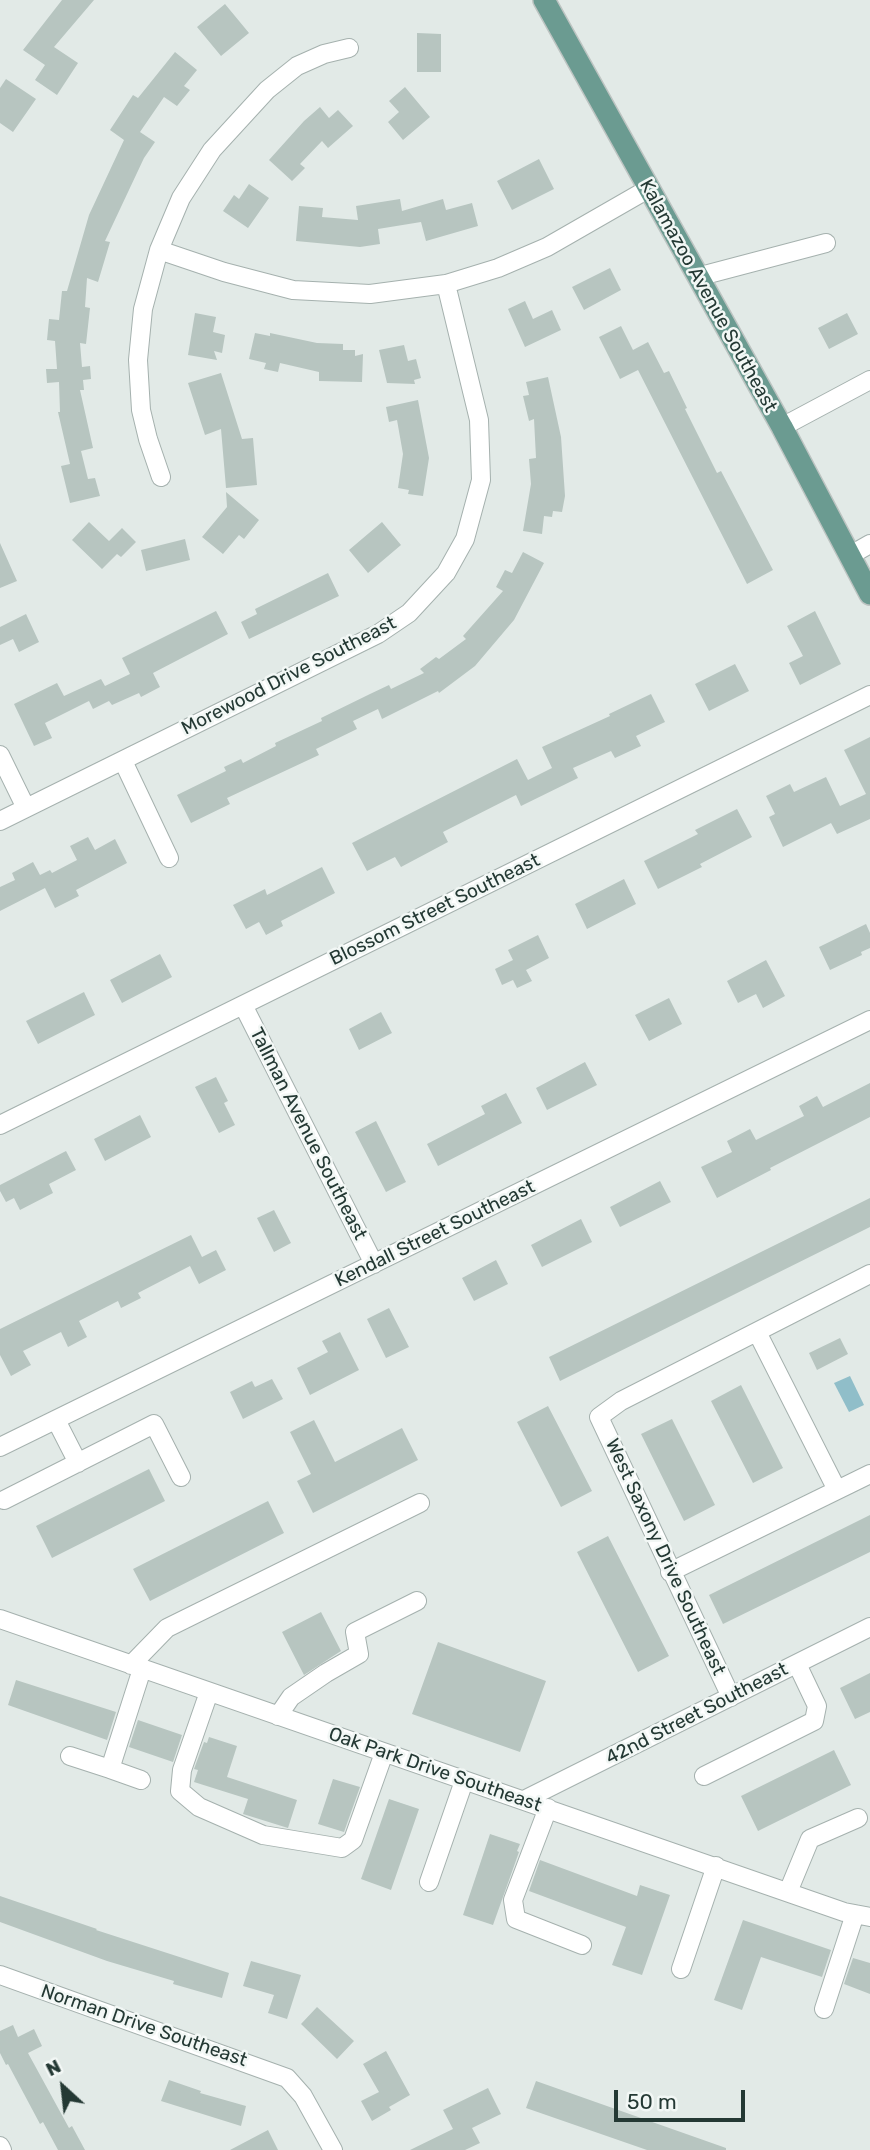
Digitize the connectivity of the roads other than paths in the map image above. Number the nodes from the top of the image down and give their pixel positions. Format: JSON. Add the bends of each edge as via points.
{"nodes":[{"id":1,"x":544,"y":0,"type":"edge"},
{"id":2,"x":349,"y":48,"type":"dead end"},
{"id":3,"x":648,"y":188,"type":"junction"},
{"id":4,"x":826,"y":243,"type":"dead end"},
{"id":5,"x":159,"y":250,"type":"junction"},
{"id":6,"x":696,"y":277,"type":"junction"},
{"id":7,"x":446,"y":284,"type":"junction"},
{"id":8,"x":870,"y":380,"type":"edge"},
{"id":9,"x":782,"y":427,"type":"junction"},
{"id":10,"x":161,"y":477,"type":"dead end"},
{"id":11,"x":870,"y":544,"type":"edge"},
{"id":12,"x":849,"y":556,"type":"junction"},
{"id":13,"x":870,"y":594,"type":"edge"},
{"id":14,"x":870,"y":695,"type":"edge"},
{"id":15,"x":0,"y":755,"type":"edge"},
{"id":16,"x":123,"y":761,"type":"junction"},
{"id":17,"x":26,"y":808,"type":"junction"},
{"id":18,"x":0,"y":821,"type":"edge"},
{"id":19,"x":169,"y":858,"type":"dead end"},
{"id":20,"x":243,"y":1005,"type":"junction"},
{"id":21,"x":870,"y":1020,"type":"edge"},
{"id":22,"x":0,"y":1125,"type":"edge"},
{"id":23,"x":374,"y":1264,"type":"junction"},
{"id":24,"x":870,"y":1274,"type":"edge"},
{"id":25,"x":757,"y":1332,"type":"junction"},
{"id":26,"x":56,"y":1420,"type":"junction"},
{"id":27,"x":0,"y":1447,"type":"edge"},
{"id":28,"x":78,"y":1463,"type":"junction"},
{"id":29,"x":870,"y":1474,"type":"edge"},
{"id":30,"x":181,"y":1477,"type":"dead end"},
{"id":31,"x":837,"y":1490,"type":"junction"},
{"id":32,"x":4,"y":1500,"type":"dead end"},
{"id":33,"x":420,"y":1503,"type":"dead end"},
{"id":34,"x":670,"y":1572,"type":"junction"},
{"id":35,"x":417,"y":1601,"type":"dead end"},
{"id":36,"x":0,"y":1619,"type":"edge"},
{"id":37,"x":870,"y":1628,"type":"edge"},
{"id":38,"x":797,"y":1664,"type":"junction"},
{"id":39,"x":137,"y":1667,"type":"junction"},
{"id":40,"x":209,"y":1692,"type":"junction"},
{"id":41,"x":731,"y":1697,"type":"junction"},
{"id":42,"x":278,"y":1716,"type":"junction"},
{"id":43,"x":384,"y":1753,"type":"junction"},
{"id":44,"x":70,"y":1756,"type":"dead end"},
{"id":45,"x":110,"y":1769,"type":"junction"},
{"id":46,"x":704,"y":1776,"type":"dead end"},
{"id":47,"x":141,"y":1780,"type":"dead end"},
{"id":48,"x":464,"y":1781,"type":"junction"},
{"id":49,"x":524,"y":1800,"type":"junction"},
{"id":50,"x":548,"y":1808,"type":"junction"},
{"id":51,"x":858,"y":1818,"type":"dead end"},
{"id":52,"x":716,"y":1867,"type":"junction"},
{"id":53,"x":429,"y":1882,"type":"dead end"},
{"id":54,"x":788,"y":1892,"type":"junction"},
{"id":55,"x":863,"y":1916,"type":"edge"},
{"id":56,"x":582,"y":1945,"type":"dead end"},
{"id":57,"x":681,"y":1969,"type":"dead end"},
{"id":58,"x":0,"y":1975,"type":"edge"},
{"id":59,"x":824,"y":2009,"type":"dead end"},
{"id":60,"x":333,"y":2150,"type":"edge"}],
"edges":[{"from":1,"to":3,"type":"main road","name":"Kalamazoo Avenue Southeast"},
{"from":2,"to":5,"type":"street","via":[[297,66],[239,118],[181,198]]},
{"from":3,"to":6,"type":"main road","name":"Kalamazoo Avenue Southeast"},
{"from":3,"to":7,"type":"street","via":[[547,247]]},
{"from":4,"to":6,"type":"street"},
{"from":5,"to":7,"type":"street","via":[[293,290],[370,294]]},
{"from":5,"to":10,"type":"street","via":[[143,310],[138,360],[141,410]]},
{"from":6,"to":9,"type":"main road","name":"Kalamazoo Avenue Southeast"},
{"from":7,"to":16,"type":"street","name":"Morewood Drive Southeast","via":[[479,420],[481,480],[465,540],[446,573],[409,613],[378,634]]},
{"from":8,"to":9,"type":"street"},
{"from":9,"to":12,"type":"main road","name":"Kalamazoo Avenue Southeast"},
{"from":11,"to":12,"type":"street"},
{"from":12,"to":13,"type":"main road","name":"Kalamazoo Avenue Southeast"},
{"from":14,"to":20,"type":"street","name":"Blossom Street Southeast"},
{"from":15,"to":17,"type":"street"},
{"from":16,"to":17,"type":"street","name":"Morewood Drive Southeast"},
{"from":16,"to":19,"type":"street"},
{"from":17,"to":18,"type":"street","name":"Morewood Drive Southeast"},
{"from":20,"to":22,"type":"street","name":"Blossom Street Southeast"},
{"from":20,"to":23,"type":"street","name":"Tallman Avenue Southeast"},
{"from":21,"to":23,"type":"street","name":"Kendall Street Southeast"},
{"from":23,"to":26,"type":"street","name":"Kendall Street Southeast"},
{"from":24,"to":25,"type":"street"},
{"from":25,"to":31,"type":"street"},
{"from":25,"to":34,"type":"street","name":"West Saxony Drive Southeast","via":[[621,1401],[599,1417]]},
{"from":26,"to":27,"type":"street","name":"Kendall Street Southeast"},
{"from":26,"to":28,"type":"street"},
{"from":28,"to":30,"type":"street","via":[[154,1424]]},
{"from":28,"to":32,"type":"street"},
{"from":29,"to":31,"type":"street"},
{"from":31,"to":34,"type":"street"},
{"from":33,"to":39,"type":"street","via":[[167,1628]]},
{"from":34,"to":41,"type":"street","name":"West Saxony Drive Southeast"},
{"from":35,"to":42,"type":"street","via":[[355,1632],[359,1654],[291,1697]]},
{"from":36,"to":39,"type":"street","name":"Oak Park Drive Southeast"},
{"from":37,"to":38,"type":"street","name":"42nd Street Southeast"},
{"from":38,"to":41,"type":"street","name":"42nd Street Southeast"},
{"from":38,"to":46,"type":"street","via":[[817,1706],[814,1721]]},
{"from":39,"to":40,"type":"street","name":"Oak Park Drive Southeast"},
{"from":39,"to":45,"type":"street"},
{"from":40,"to":42,"type":"street","name":"Oak Park Drive Southeast"},
{"from":40,"to":43,"type":"street","via":[[182,1770],[180,1791],[199,1807],[264,1835],[342,1848],[353,1840]]},
{"from":41,"to":49,"type":"street","name":"42nd Street Southeast"},
{"from":42,"to":43,"type":"street","name":"Oak Park Drive Southeast"},
{"from":43,"to":48,"type":"street","name":"Oak Park Drive Southeast"},
{"from":44,"to":45,"type":"street"},
{"from":45,"to":47,"type":"street"},
{"from":48,"to":49,"type":"street","name":"Oak Park Drive Southeast"},
{"from":48,"to":53,"type":"street"},
{"from":49,"to":50,"type":"street","name":"Oak Park Drive Southeast"},
{"from":50,"to":52,"type":"street","name":"Oak Park Drive Southeast"},
{"from":50,"to":56,"type":"street","via":[[513,1900],[516,1919]]},
{"from":51,"to":54,"type":"street","via":[[810,1839]]},
{"from":52,"to":54,"type":"street","name":"Oak Park Drive Southeast"},
{"from":52,"to":57,"type":"street"},
{"from":54,"to":55,"type":"street","name":"Oak Park Drive Southeast"},
{"from":55,"to":59,"type":"street"},
{"from":58,"to":60,"type":"street","name":"Norman Drive Southeast","via":[[287,2078],[303,2096]]}]}
